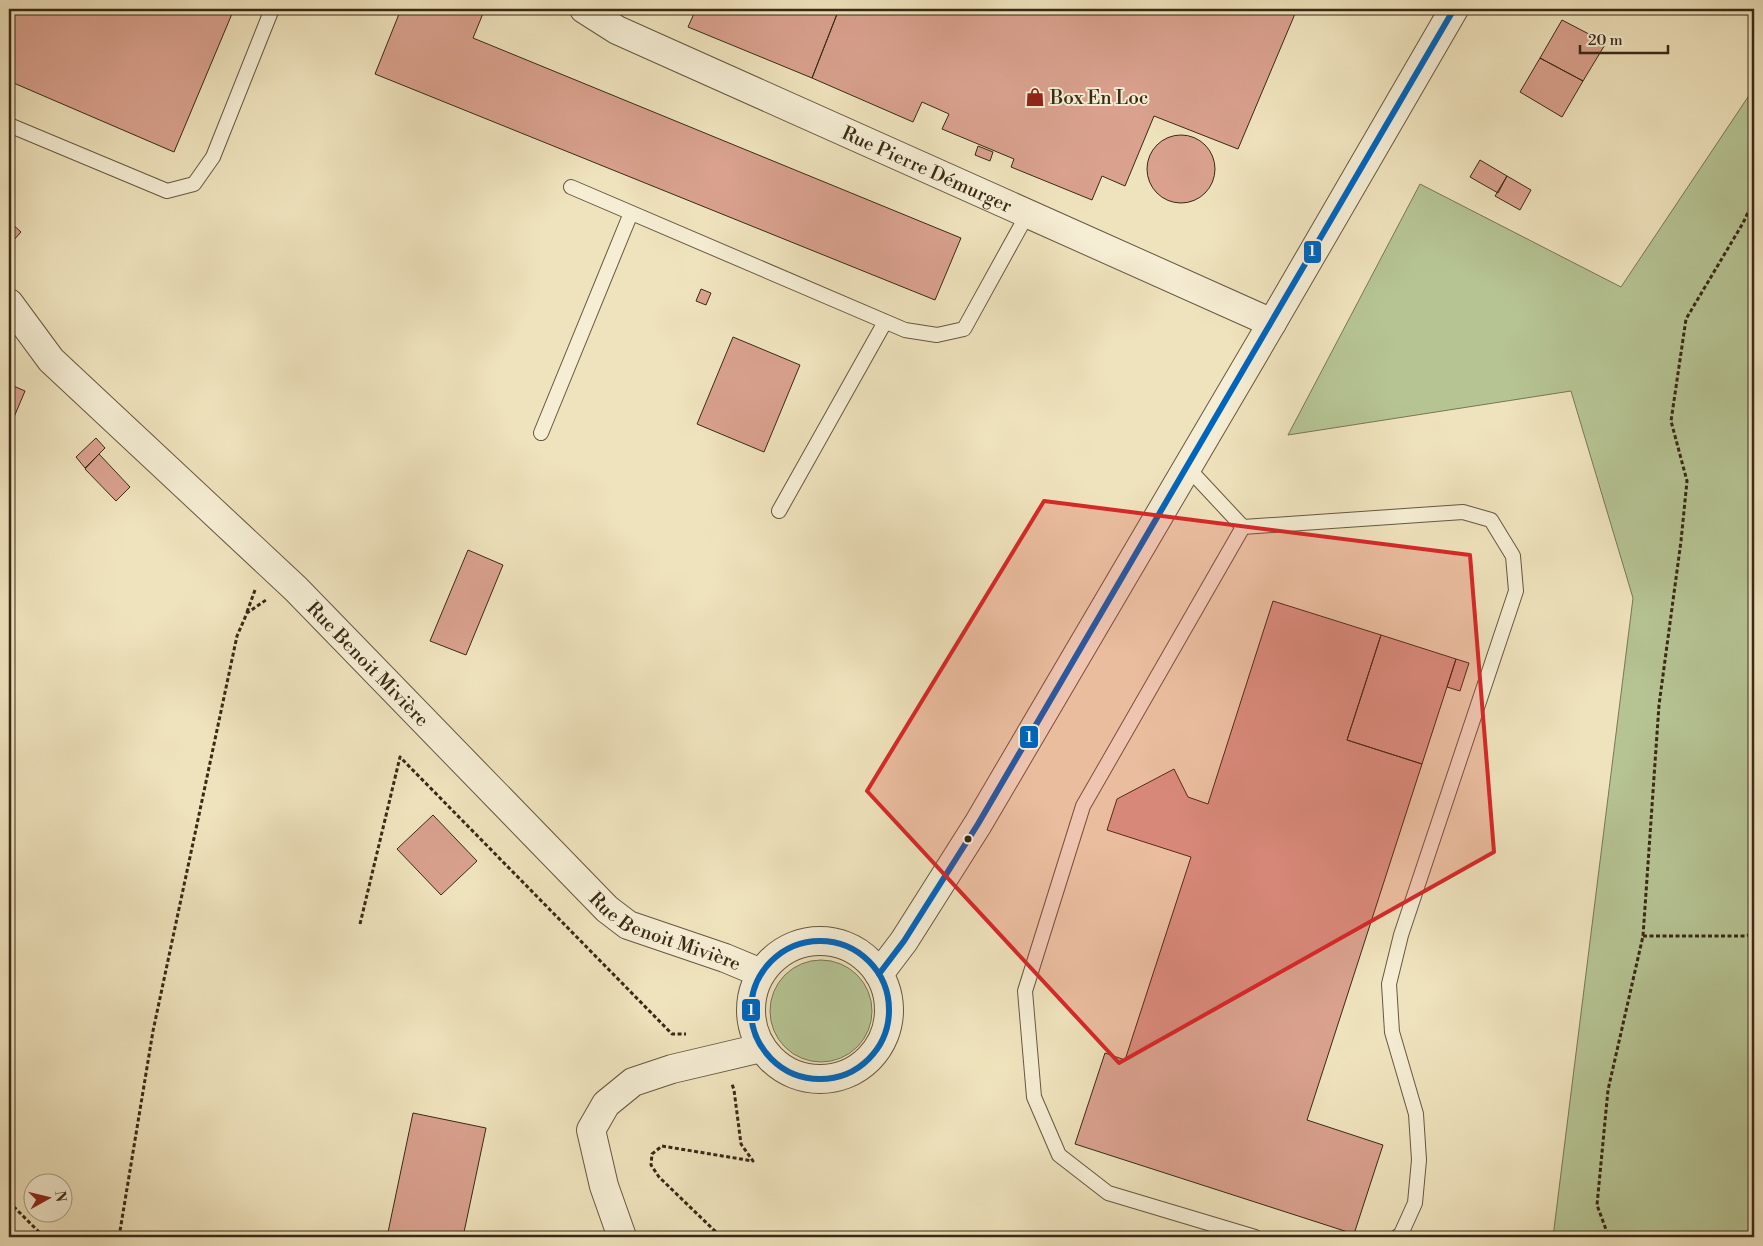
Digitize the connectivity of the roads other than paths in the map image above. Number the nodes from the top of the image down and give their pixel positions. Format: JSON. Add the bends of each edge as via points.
{"nodes":[{"id":1,"x":272,"y":9,"type":"edge"},
{"id":2,"x":584,"y":9,"type":"edge"},
{"id":3,"x":1454,"y":9,"type":"edge"},
{"id":4,"x":9,"y":125,"type":"edge"},
{"id":5,"x":571,"y":187,"type":"dead end"},
{"id":6,"x":631,"y":213,"type":"junction"},
{"id":7,"x":1028,"y":213,"type":"junction"},
{"id":8,"x":9,"y":303,"type":"edge"},
{"id":9,"x":885,"y":322,"type":"junction"},
{"id":10,"x":1272,"y":322,"type":"junction"},
{"id":11,"x":541,"y":433,"type":"dead end"},
{"id":12,"x":1187,"y":467,"type":"junction"},
{"id":13,"x":779,"y":511,"type":"dead end"},
{"id":14,"x":1243,"y":527,"type":"junction"},
{"id":15,"x":760,"y":973,"type":"junction"},
{"id":16,"x":879,"y":974,"type":"junction"},
{"id":17,"x":761,"y":1048,"type":"junction"},
{"id":18,"x":622,"y":1237,"type":"edge"},
{"id":19,"x":1255,"y":1237,"type":"edge"},
{"id":20,"x":1397,"y":1237,"type":"edge"}],
"edges":[{"from":1,"to":4,"type":"lane","via":[[213,157],[194,184],[167,191]]},
{"from":2,"to":7,"type":"street","name":"Rue Pierre Démurger","via":[[617,30]]},
{"from":3,"to":10,"type":"street"},
{"from":5,"to":6,"type":"lane"},
{"from":6,"to":9,"type":"lane"},
{"from":6,"to":11,"type":"lane"},
{"from":7,"to":9,"type":"lane","via":[[964,329],[937,335],[905,330]]},
{"from":7,"to":10,"type":"street","name":"Rue Pierre Démurger"},
{"from":8,"to":15,"type":"street","name":"Rue Benoit Mivière","via":[[51,360],[296,589],[607,909],[628,925]]},
{"from":9,"to":13,"type":"lane"},
{"from":10,"to":12,"type":"street"},
{"from":12,"to":14,"type":"lane"},
{"from":12,"to":16,"type":"street","via":[[978,824],[904,941]]},
{"from":14,"to":19,"type":"lane","via":[[1083,806],[1025,991],[1034,1097],[1059,1156],[1108,1193]]},
{"from":14,"to":20,"type":"lane","via":[[1463,512],[1491,520],[1514,556],[1516,591],[1400,935],[1389,984],[1392,1032],[1416,1114],[1419,1160],[1416,1203],[1402,1234]]},
{"from":15,"to":16,"type":"street","via":[[790,947],[809,941],[830,941],[849,947],[866,958]]},
{"from":15,"to":17,"type":"street","via":[[750,1010],[753,1030]]},
{"from":16,"to":17,"type":"street","via":[[888,996],[889,1020],[881,1043],[859,1067],[846,1075],[822,1080],[798,1077],[777,1066]]},
{"from":17,"to":18,"type":"street","via":[[672,1069],[633,1082],[606,1104],[591,1130],[604,1186]]}]}
